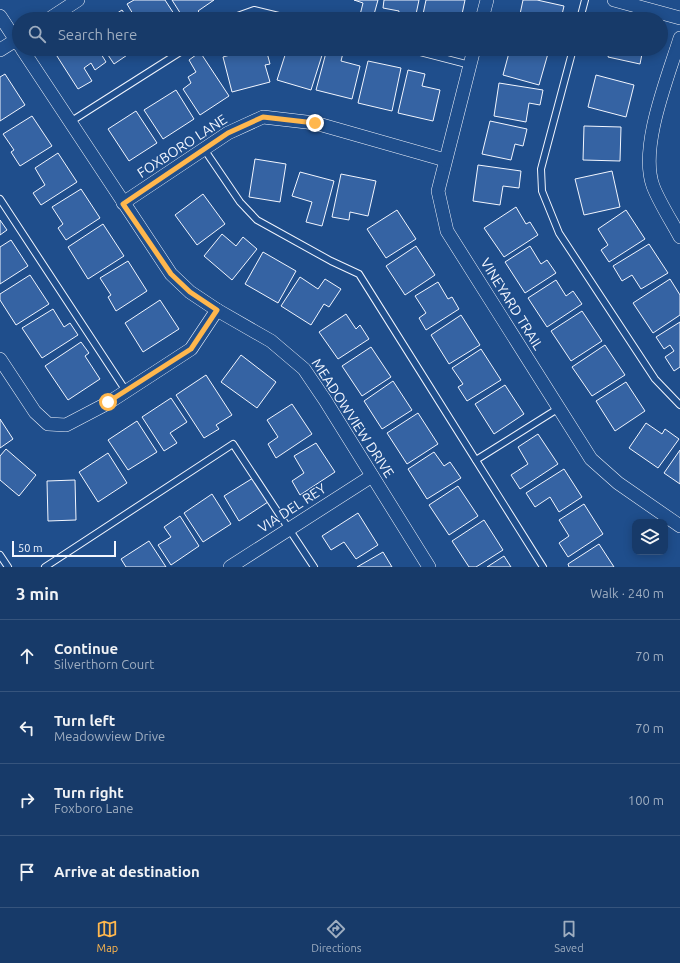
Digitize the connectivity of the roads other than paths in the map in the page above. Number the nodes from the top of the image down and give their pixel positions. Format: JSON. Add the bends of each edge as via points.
{"nodes":[{"id":1,"x":78,"y":0,"type":"edge"},
{"id":2,"x":487,"y":0,"type":"edge"},
{"id":3,"x":586,"y":0,"type":"edge"},
{"id":4,"x":614,"y":0,"type":"edge"},
{"id":5,"x":60,"y":12,"type":"edge"},
{"id":6,"x":248,"y":12,"type":"edge"},
{"id":7,"x":262,"y":12,"type":"edge"},
{"id":8,"x":484,"y":12,"type":"edge"},
{"id":9,"x":582,"y":12,"type":"edge"},
{"id":10,"x":658,"y":12,"type":"edge"},
{"id":11,"x":668,"y":15,"type":"edge"},
{"id":12,"x":0,"y":16,"type":"edge"},
{"id":13,"x":680,"y":18,"type":"edge"},
{"id":14,"x":12,"y":33,"type":"edge"},
{"id":15,"x":680,"y":38,"type":"edge"},
{"id":16,"x":12,"y":46,"type":"edge"},
{"id":17,"x":0,"y":50,"type":"edge"},
{"id":18,"x":27,"y":56,"type":"edge"},
{"id":19,"x":174,"y":56,"type":"edge"},
{"id":20,"x":435,"y":56,"type":"edge"},
{"id":21,"x":472,"y":56,"type":"edge"},
{"id":22,"x":571,"y":56,"type":"edge"},
{"id":23,"x":470,"y":65,"type":"junction"},
{"id":24,"x":70,"y":122,"type":"junction"},
{"id":25,"x":204,"y":149,"type":"junction"},
{"id":26,"x":446,"y":160,"type":"junction"},
{"id":27,"x":0,"y":199,"type":"edge"},
{"id":28,"x":123,"y":204,"type":"junction"},
{"id":29,"x":680,"y":237,"type":"edge"},
{"id":30,"x":217,"y":310,"type":"junction"},
{"id":31,"x":0,"y":359,"type":"edge"},
{"id":32,"x":126,"y":391,"type":"junction"},
{"id":33,"x":680,"y":405,"type":"edge"},
{"id":34,"x":559,"y":408,"type":"junction"},
{"id":35,"x":476,"y":460,"type":"junction"},
{"id":36,"x":372,"y":476,"type":"junction"},
{"id":37,"x":680,"y":526,"type":"edge"},
{"id":38,"x":290,"y":528,"type":"junction"},
{"id":39,"x":0,"y":555,"type":"edge"},
{"id":40,"x":8,"y":567,"type":"edge"},
{"id":41,"x":45,"y":567,"type":"edge"},
{"id":42,"x":230,"y":567,"type":"edge"},
{"id":43,"x":314,"y":567,"type":"edge"},
{"id":44,"x":429,"y":567,"type":"edge"},
{"id":45,"x":543,"y":567,"type":"edge"}],
"edges":[{"from":1,"to":5,"type":"street"},
{"from":2,"to":8,"type":"street"},
{"from":3,"to":9,"type":"lane"},
{"from":4,"to":10,"type":"street"},
{"from":6,"to":7,"type":"lane"},
{"from":11,"to":13,"type":"street"},
{"from":12,"to":14,"type":"street","name":"MEADOWVIEW DRIVE"},
{"from":15,"to":29,"type":"street","via":[[655,118],[649,166],[653,186]]},
{"from":16,"to":17,"type":"street"},
{"from":18,"to":24,"type":"street","name":"MEADOWVIEW DRIVE"},
{"from":19,"to":24,"type":"lane"},
{"from":20,"to":23,"type":"lane"},
{"from":21,"to":23,"type":"street","name":"VINEYARD TRAIL"},
{"from":22,"to":33,"type":"lane","via":[[541,169],[542,191],[559,233],[655,379]]},
{"from":23,"to":26,"type":"street","name":"VINEYARD TRAIL"},
{"from":24,"to":28,"type":"street","name":"MEADOWVIEW DRIVE"},
{"from":25,"to":26,"type":"street","name":"FOXBORO LANE","via":[[228,133],[263,117],[315,123]]},
{"from":25,"to":28,"type":"street","name":"FOXBORO LANE"},
{"from":25,"to":35,"type":"lane","via":[[240,202],[256,220],[359,274]]},
{"from":26,"to":34,"type":"street","name":"VINEYARD TRAIL","via":[[438,191],[447,231]]},
{"from":27,"to":32,"type":"lane"},
{"from":28,"to":30,"type":"street","name":"MEADOWVIEW DRIVE","via":[[171,274],[190,292]]},
{"from":30,"to":32,"type":"street","via":[[191,349]]},
{"from":30,"to":36,"type":"street","name":"MEADOWVIEW DRIVE","via":[[271,341],[304,368]]},
{"from":31,"to":32,"type":"street","via":[[35,412],[48,424],[66,425]]},
{"from":34,"to":35,"type":"lane"},
{"from":34,"to":37,"type":"street","name":"VINEYARD TRAIL","via":[[590,458],[618,483]]},
{"from":35,"to":45,"type":"lane"},
{"from":36,"to":38,"type":"street","name":"VIA DEL REY"},
{"from":36,"to":44,"type":"street","name":"MEADOWVIEW DRIVE"},
{"from":38,"to":41,"type":"lane","via":[[233,444]]},
{"from":38,"to":42,"type":"street","name":"VIA DEL REY"},
{"from":38,"to":43,"type":"lane"},
{"from":39,"to":40,"type":"lane"}]}
